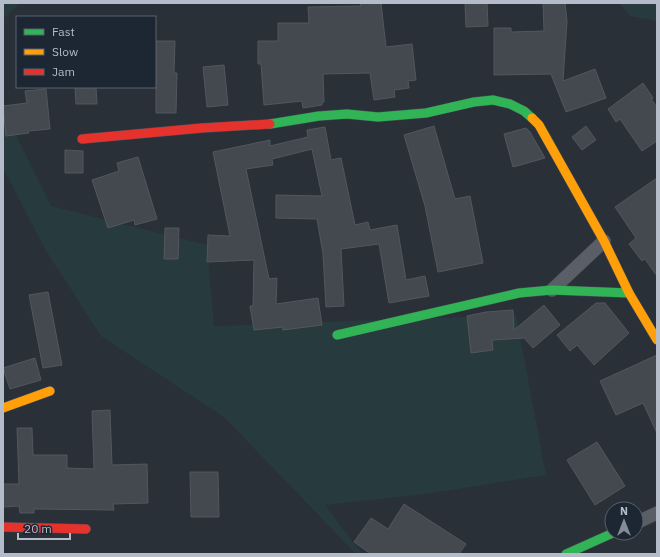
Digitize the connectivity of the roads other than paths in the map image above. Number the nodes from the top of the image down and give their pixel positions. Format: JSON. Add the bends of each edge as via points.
{"nodes":[{"id":1,"x":82,"y":139,"type":"dead end"},
{"id":2,"x":604,"y":241,"type":"junction"},
{"id":3,"x":552,"y":290,"type":"junction"},
{"id":4,"x":629,"y":293,"type":"junction"},
{"id":5,"x":337,"y":335,"type":"dead end"},
{"id":6,"x":657,"y":340,"type":"edge"},
{"id":7,"x":50,"y":392,"type":"dead end"},
{"id":8,"x":3,"y":408,"type":"edge"},
{"id":9,"x":657,"y":513,"type":"edge"},
{"id":10,"x":644,"y":519,"type":"edge"},
{"id":11,"x":3,"y":527,"type":"edge"},
{"id":12,"x":86,"y":529,"type":"dead end"},
{"id":13,"x":604,"y":537,"type":"edge"},
{"id":14,"x":566,"y":554,"type":"edge"}],
"edges":[{"from":1,"to":2,"type":"street","via":[[279,124],[319,116],[347,114],[378,118],[426,113],[493,100],[524,111],[539,125]]},
{"from":2,"to":3,"type":"street"},
{"from":2,"to":4,"type":"street"},
{"from":3,"to":4,"type":"street"},
{"from":3,"to":5,"type":"street","via":[[519,292]]},
{"from":4,"to":6,"type":"street"},
{"from":7,"to":8,"type":"street"},
{"from":9,"to":10,"type":"street"},
{"from":11,"to":12,"type":"street"},
{"from":13,"to":14,"type":"street"}]}
